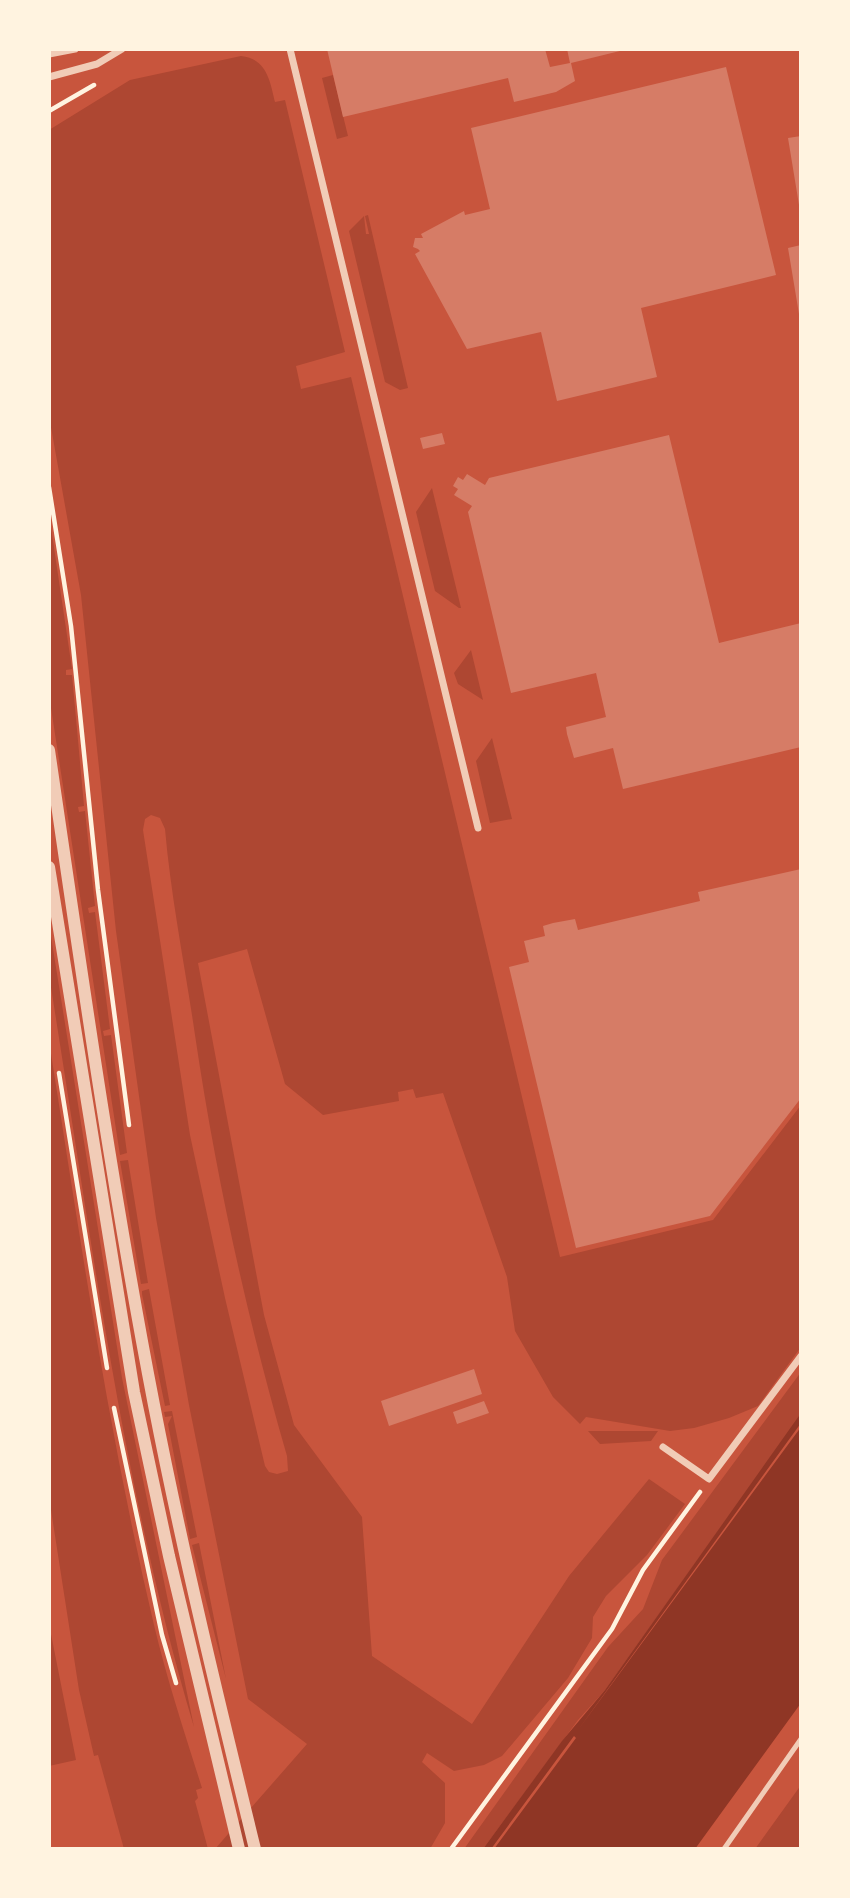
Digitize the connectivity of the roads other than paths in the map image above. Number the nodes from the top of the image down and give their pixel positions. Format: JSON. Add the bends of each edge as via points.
{"nodes":[{"id":1,"x":75,"y":49,"type":"edge"},
{"id":2,"x":122,"y":49,"type":"edge"},
{"id":3,"x":290,"y":49,"type":"edge"},
{"id":4,"x":49,"y":54,"type":"edge"},
{"id":5,"x":49,"y":77,"type":"edge"},
{"id":6,"x":49,"y":750,"type":"edge"},
{"id":7,"x":478,"y":828,"type":"dead end"},
{"id":8,"x":49,"y":867,"type":"edge"},
{"id":9,"x":801,"y":1356,"type":"edge"},
{"id":10,"x":663,"y":1447,"type":"dead end"},
{"id":11,"x":801,"y":1739,"type":"edge"},
{"id":12,"x":239,"y":1849,"type":"edge"},
{"id":13,"x":255,"y":1849,"type":"edge"},
{"id":14,"x":723,"y":1849,"type":"edge"}],
"edges":[{"from":1,"to":4,"type":"street"},
{"from":2,"to":5,"type":"street","via":[[97,64]]},
{"from":3,"to":7,"type":"street"},
{"from":6,"to":13,"type":"street","via":[[135,1304],[190,1574]]},
{"from":8,"to":12,"type":"street","via":[[134,1392]]},
{"from":9,"to":10,"type":"street","via":[[709,1479]]},
{"from":11,"to":14,"type":"lane"}]}
